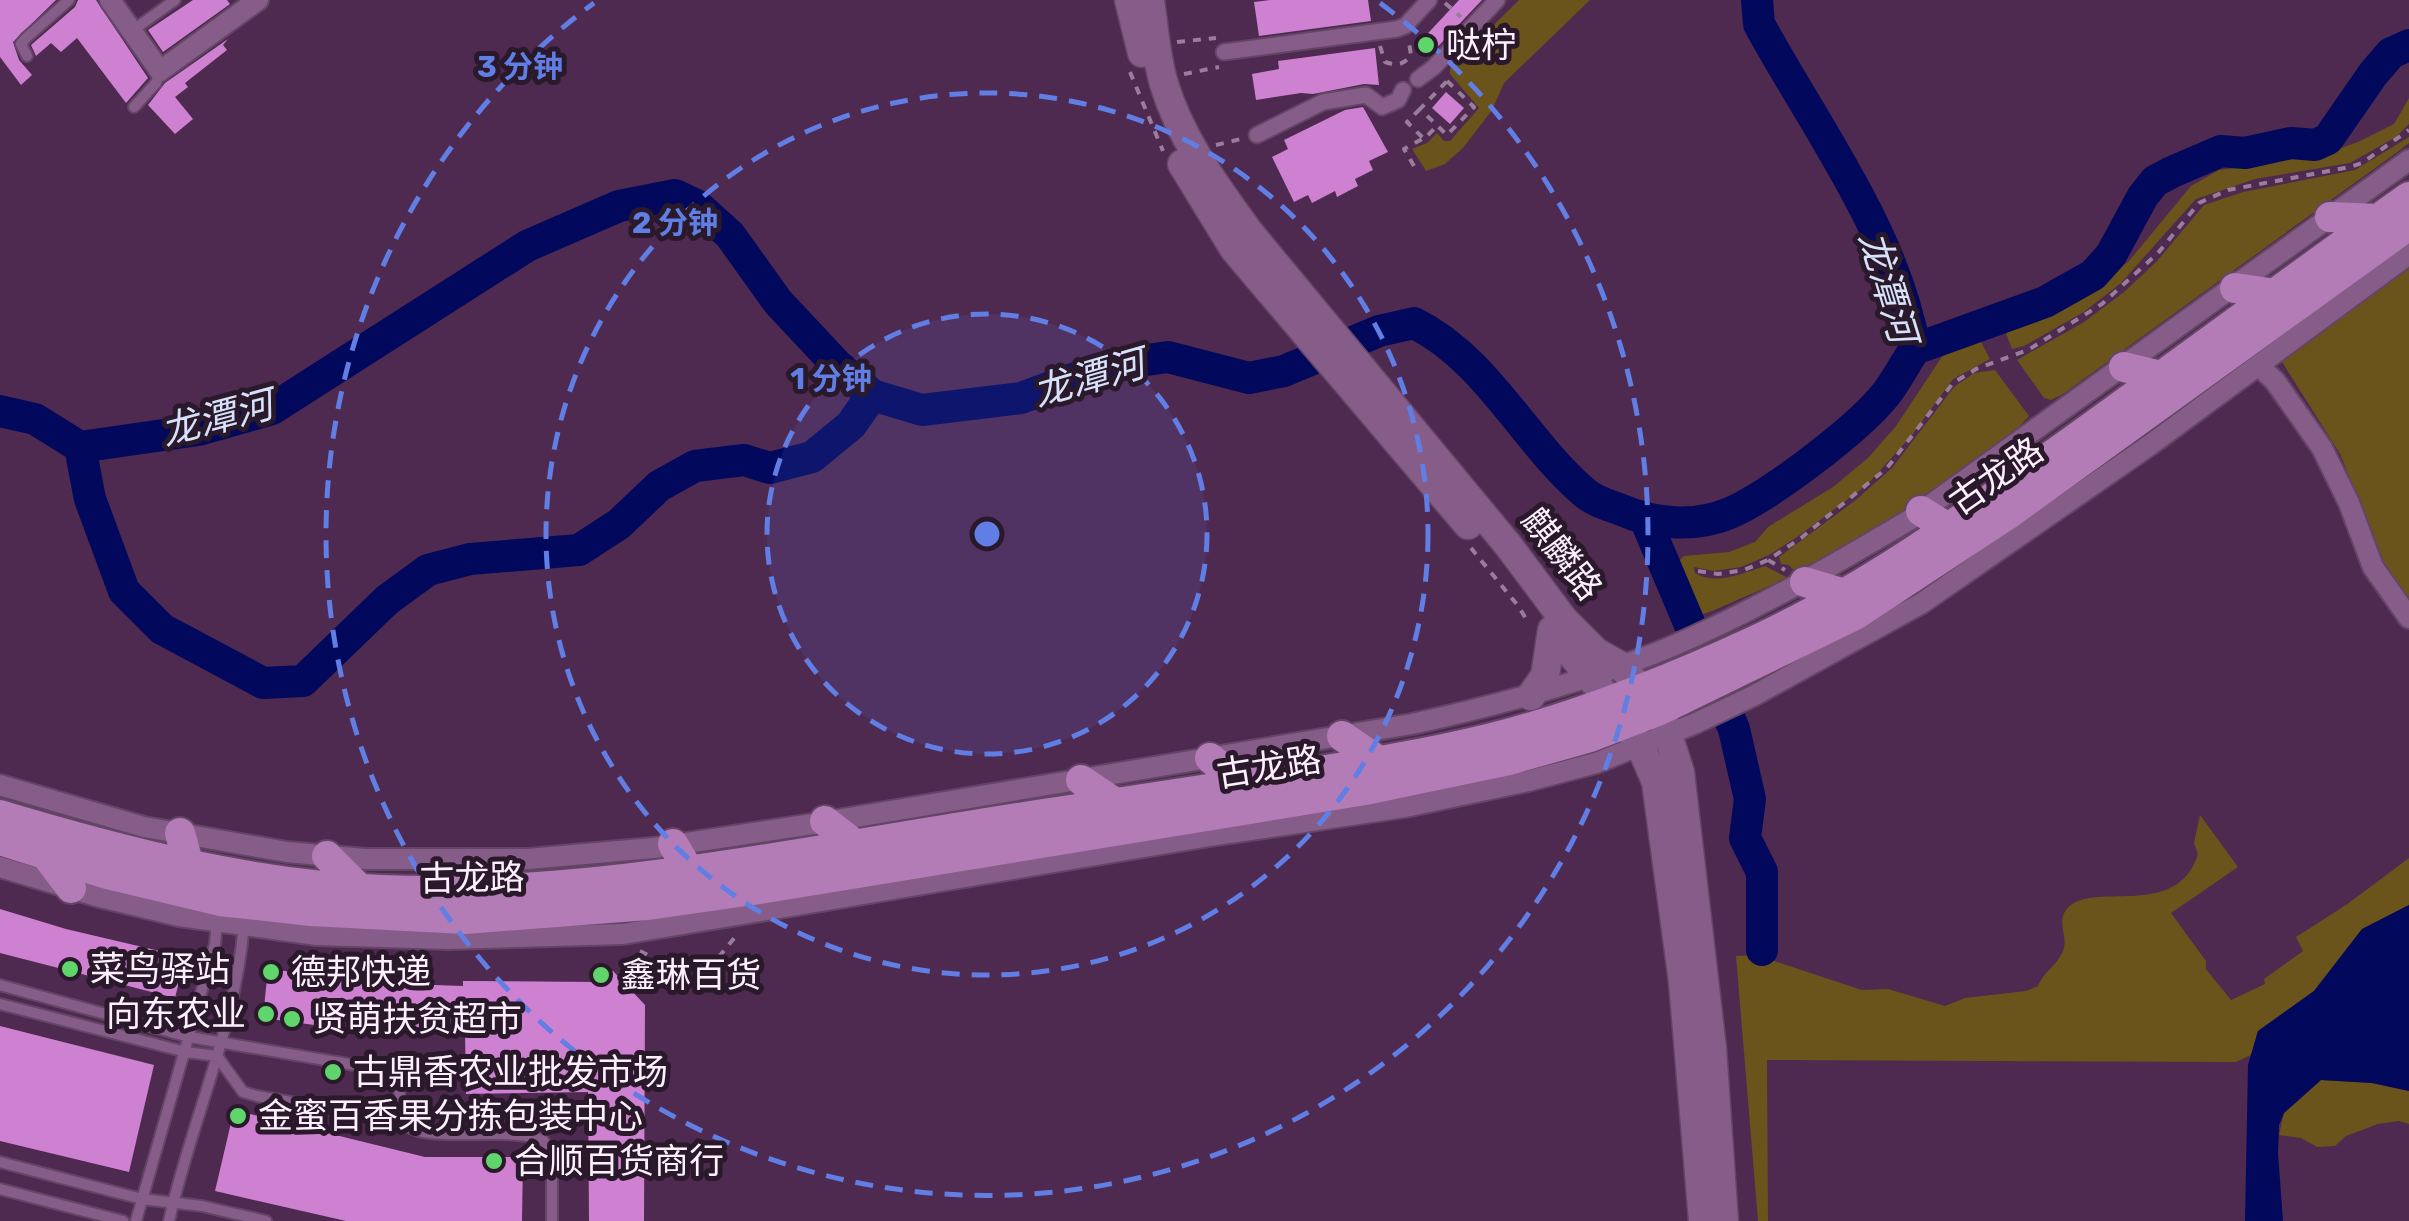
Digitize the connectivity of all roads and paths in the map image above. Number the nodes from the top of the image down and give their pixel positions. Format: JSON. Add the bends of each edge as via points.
{"nodes":[{"id":1,"x":69,"y":0,"type":"edge"},
{"id":2,"x":110,"y":0,"type":"edge"},
{"id":3,"x":176,"y":0,"type":"edge"},
{"id":4,"x":258,"y":0,"type":"edge"},
{"id":5,"x":1129,"y":0,"type":"edge"},
{"id":6,"x":1150,"y":0,"type":"edge"},
{"id":7,"x":1429,"y":0,"type":"edge"},
{"id":8,"x":1442,"y":0,"type":"edge"},
{"id":9,"x":1498,"y":0,"type":"edge"},
{"id":10,"x":1405,"y":26,"type":"junction"},
{"id":11,"x":1472,"y":26,"type":"junction"},
{"id":12,"x":132,"y":31,"type":"junction"},
{"id":13,"x":1376,"y":32,"type":"junction"},
{"id":14,"x":1224,"y":52,"type":"dead end"},
{"id":15,"x":27,"y":56,"type":"dead end"},
{"id":16,"x":1181,"y":58,"type":"dead end"},
{"id":17,"x":160,"y":71,"type":"junction"},
{"id":18,"x":1184,"y":74,"type":"dead end"},
{"id":19,"x":1418,"y":79,"type":"dead end"},
{"id":20,"x":1403,"y":90,"type":"dead end"},
{"id":21,"x":134,"y":107,"type":"dead end"},
{"id":22,"x":1420,"y":109,"type":"junction"},
{"id":23,"x":1437,"y":126,"type":"junction"},
{"id":24,"x":2409,"y":130,"type":"edge"},
{"id":25,"x":1257,"y":136,"type":"joint"},
{"id":26,"x":1424,"y":139,"type":"junction"},
{"id":27,"x":1218,"y":157,"type":"dead end"},
{"id":28,"x":2409,"y":160,"type":"edge"},
{"id":29,"x":1414,"y":166,"type":"dead end"},
{"id":30,"x":2409,"y":197,"type":"edge"},
{"id":31,"x":2330,"y":217,"type":"junction"},
{"id":32,"x":2378,"y":219,"type":"junction"},
{"id":33,"x":2409,"y":225,"type":"edge"},
{"id":34,"x":2366,"y":255,"type":"junction"},
{"id":35,"x":2405,"y":257,"type":"edge"},
{"id":36,"x":2235,"y":288,"type":"junction"},
{"id":37,"x":2276,"y":294,"type":"junction"},
{"id":38,"x":1301,"y":312,"type":"junction"},
{"id":39,"x":2258,"y":364,"type":"junction"},
{"id":40,"x":2124,"y":367,"type":"junction"},
{"id":41,"x":2162,"y":376,"type":"junction"},
{"id":42,"x":1370,"y":394,"type":"junction"},
{"id":43,"x":1921,"y":511,"type":"junction"},
{"id":44,"x":1948,"y":528,"type":"junction"},
{"id":45,"x":1463,"y":539,"type":"dead end"},
{"id":46,"x":1698,"y":571,"type":"dead end"},
{"id":47,"x":1804,"y":582,"type":"junction"},
{"id":48,"x":1894,"y":590,"type":"junction"},
{"id":49,"x":1845,"y":594,"type":"junction"},
{"id":50,"x":1927,"y":600,"type":"junction"},
{"id":51,"x":2409,"y":618,"type":"edge"},
{"id":52,"x":1542,"y":635,"type":"junction"},
{"id":53,"x":1814,"y":636,"type":"junction"},
{"id":54,"x":1845,"y":647,"type":"junction"},
{"id":55,"x":1710,"y":672,"type":"junction"},
{"id":56,"x":1590,"y":676,"type":"junction"},
{"id":57,"x":1531,"y":696,"type":"junction"},
{"id":58,"x":1648,"y":699,"type":"junction"},
{"id":59,"x":1625,"y":724,"type":"junction"},
{"id":60,"x":1342,"y":736,"type":"junction"},
{"id":61,"x":1210,"y":758,"type":"junction"},
{"id":62,"x":1380,"y":762,"type":"junction"},
{"id":63,"x":1081,"y":780,"type":"junction"},
{"id":64,"x":1242,"y":784,"type":"junction"},
{"id":65,"x":0,"y":785,"type":"edge"},
{"id":66,"x":1116,"y":803,"type":"junction"},
{"id":67,"x":0,"y":815,"type":"edge"},
{"id":68,"x":825,"y":821,"type":"junction"},
{"id":69,"x":180,"y":834,"type":"junction"},
{"id":70,"x":0,"y":840,"type":"edge"},
{"id":71,"x":673,"y":844,"type":"junction"},
{"id":72,"x":856,"y":845,"type":"junction"},
{"id":73,"x":46,"y":855,"type":"junction"},
{"id":74,"x":327,"y":856,"type":"junction"},
{"id":75,"x":234,"y":859,"type":"junction"},
{"id":76,"x":189,"y":866,"type":"junction"},
{"id":77,"x":0,"y":867,"type":"edge"},
{"id":78,"x":690,"y":870,"type":"junction"},
{"id":79,"x":71,"y":888,"type":"junction"},
{"id":80,"x":360,"y":889,"type":"junction"},
{"id":81,"x":231,"y":913,"type":"junction"},
{"id":82,"x":736,"y":936,"type":"dead end"},
{"id":83,"x":0,"y":985,"type":"edge"},
{"id":84,"x":707,"y":986,"type":"dead end"},
{"id":85,"x":0,"y":1004,"type":"edge"},
{"id":86,"x":189,"y":1038,"type":"junction"},
{"id":87,"x":222,"y":1041,"type":"junction"},
{"id":88,"x":186,"y":1052,"type":"junction"},
{"id":89,"x":217,"y":1056,"type":"junction"},
{"id":90,"x":402,"y":1122,"type":"junction"},
{"id":91,"x":0,"y":1162,"type":"edge"},
{"id":92,"x":0,"y":1188,"type":"edge"},
{"id":93,"x":142,"y":1199,"type":"junction"},
{"id":94,"x":173,"y":1203,"type":"junction"},
{"id":95,"x":123,"y":1221,"type":"edge"},
{"id":96,"x":136,"y":1221,"type":"edge"},
{"id":97,"x":169,"y":1221,"type":"edge"},
{"id":98,"x":266,"y":1221,"type":"edge"},
{"id":99,"x":552,"y":1221,"type":"edge"},
{"id":100,"x":1703,"y":1221,"type":"edge"},
{"id":101,"x":1724,"y":1221,"type":"edge"}],
"edges":[{"from":1,"to":15,"type":"lane","via":[[26,38]]},
{"from":2,"to":12,"type":"street"},
{"from":3,"to":12,"type":"lane"},
{"from":4,"to":17,"type":"street"},
{"from":5,"to":38,"type":"main road","name":"麒麟路","via":[[1155,98],[1189,178],[1234,248]]},
{"from":6,"to":38,"type":"main road","name":"麒麟路","via":[[1165,86],[1195,155]]},
{"from":7,"to":10,"type":"street"},
{"from":8,"to":11,"type":"path"},
{"from":9,"to":11,"type":"street"},
{"from":10,"to":13,"type":"street"},
{"from":10,"to":13,"type":"path","via":[[1411,55],[1395,66],[1386,62]]},
{"from":11,"to":19,"type":"street"},
{"from":12,"to":17,"type":"street"},
{"from":13,"to":14,"type":"street"},
{"from":16,"to":18,"type":"path"},
{"from":17,"to":21,"type":"lane"},
{"from":20,"to":25,"type":"street","via":[[1382,107],[1366,96],[1323,102]]},
{"from":22,"to":23,"type":"path"},
{"from":22,"to":23,"type":"path","via":[[1447,81],[1474,107],[1446,136]]},
{"from":22,"to":26,"type":"path","via":[[1407,122]]},
{"from":23,"to":26,"type":"path"},
{"from":24,"to":46,"type":"path","via":[[2362,163],[2228,190],[2199,203],[2158,253],[2102,304],[2028,350],[1953,383],[1888,468],[1811,531],[1744,570]]},
{"from":25,"to":27,"type":"path","via":[[1212,146]]},
{"from":26,"to":29,"type":"path","via":[[1404,149]]},
{"from":28,"to":31,"type":"street"},
{"from":30,"to":32,"type":"main road","name":"古龙路"},
{"from":31,"to":32,"type":"main road"},
{"from":31,"to":36,"type":"street"},
{"from":32,"to":37,"type":"main road","name":"古龙路"},
{"from":33,"to":34,"type":"main road","name":"古龙路"},
{"from":34,"to":35,"type":"main road"},
{"from":34,"to":48,"type":"main road","name":"古龙路"},
{"from":35,"to":39,"type":"street"},
{"from":36,"to":37,"type":"main road"},
{"from":36,"to":40,"type":"street"},
{"from":37,"to":41,"type":"main road","name":"古龙路"},
{"from":38,"to":42,"type":"main road","name":"麒麟路"},
{"from":39,"to":50,"type":"street"},
{"from":39,"to":51,"type":"street","via":[[2322,448],[2372,566]]},
{"from":40,"to":41,"type":"main road"},
{"from":40,"to":43,"type":"street"},
{"from":41,"to":44,"type":"main road","name":"古龙路"},
{"from":42,"to":52,"type":"main road","name":"麒麟路"},
{"from":42,"to":58,"type":"main road","name":"麒麟路","via":[[1508,544],[1564,620]]},
{"from":43,"to":44,"type":"main road"},
{"from":43,"to":47,"type":"street"},
{"from":44,"to":49,"type":"main road","name":"古龙路"},
{"from":45,"to":52,"type":"path"},
{"from":47,"to":49,"type":"main road"},
{"from":47,"to":55,"type":"street"},
{"from":48,"to":50,"type":"main road"},
{"from":48,"to":53,"type":"main road","name":"古龙路"},
{"from":49,"to":55,"type":"main road","name":"古龙路"},
{"from":50,"to":54,"type":"street"},
{"from":52,"to":56,"type":"main road","name":"麒麟路"},
{"from":52,"to":57,"type":"main road","via":[[1545,676]]},
{"from":53,"to":54,"type":"main road"},
{"from":53,"to":55,"type":"main road","name":"古龙路"},
{"from":54,"to":55,"type":"street"},
{"from":55,"to":58,"type":"main road","name":"古龙路"},
{"from":55,"to":58,"type":"street"},
{"from":56,"to":57,"type":"street"},
{"from":56,"to":58,"type":"street"},
{"from":56,"to":59,"type":"main road","name":"麒麟路"},
{"from":57,"to":60,"type":"street"},
{"from":58,"to":59,"type":"main road","name":"古龙路"},
{"from":58,"to":59,"type":"street"},
{"from":58,"to":101,"type":"main road","via":[[1680,772]]},
{"from":59,"to":62,"type":"main road","name":"古龙路","via":[[1504,735]]},
{"from":59,"to":81,"type":"main road","name":"古龙路","via":[[1375,800],[1106,844],[529,916]]},
{"from":59,"to":100,"type":"main road","name":"麒麟路","via":[[1656,782],[1683,982]]},
{"from":60,"to":61,"type":"street"},
{"from":60,"to":62,"type":"main road"},
{"from":61,"to":63,"type":"street"},
{"from":61,"to":64,"type":"main road"},
{"from":62,"to":64,"type":"main road","name":"古龙路"},
{"from":63,"to":66,"type":"main road"},
{"from":63,"to":68,"type":"street"},
{"from":64,"to":66,"type":"main road","name":"古龙路"},
{"from":65,"to":69,"type":"street"},
{"from":66,"to":72,"type":"main road","name":"古龙路"},
{"from":67,"to":76,"type":"main road","name":"古龙路"},
{"from":68,"to":71,"type":"street"},
{"from":68,"to":72,"type":"main road"},
{"from":69,"to":75,"type":"street"},
{"from":69,"to":76,"type":"main road"},
{"from":70,"to":73,"type":"main road","name":"古龙路"},
{"from":71,"to":74,"type":"street","via":[[496,860]]},
{"from":71,"to":78,"type":"main road"},
{"from":72,"to":78,"type":"main road","name":"古龙路"},
{"from":73,"to":79,"type":"main road"},
{"from":73,"to":81,"type":"main road","name":"古龙路"},
{"from":74,"to":75,"type":"street"},
{"from":74,"to":80,"type":"main road"},
{"from":75,"to":76,"type":"main road","name":"古龙路"},
{"from":75,"to":80,"type":"main road","name":"古龙路"},
{"from":77,"to":79,"type":"street"},
{"from":78,"to":80,"type":"main road","name":"古龙路","via":[[507,889]]},
{"from":79,"to":81,"type":"street","via":[[179,916]]},
{"from":81,"to":86,"type":"lane"},
{"from":81,"to":87,"type":"lane","via":[[242,946]]},
{"from":82,"to":84,"type":"path","via":[[712,964]]},
{"from":83,"to":86,"type":"lane"},
{"from":85,"to":88,"type":"lane"},
{"from":86,"to":87,"type":"lane"},
{"from":86,"to":88,"type":"lane"},
{"from":87,"to":89,"type":"lane"},
{"from":87,"to":90,"type":"lane","via":[[384,1070],[397,1076],[402,1089]]},
{"from":88,"to":89,"type":"lane"},
{"from":88,"to":93,"type":"lane"},
{"from":89,"to":90,"type":"lane","via":[[243,1092]]},
{"from":89,"to":94,"type":"lane"},
{"from":90,"to":99,"type":"lane","via":[[428,1135],[524,1133],[544,1140],[552,1156]]},
{"from":91,"to":93,"type":"lane"},
{"from":92,"to":95,"type":"lane"},
{"from":93,"to":94,"type":"lane"},
{"from":93,"to":96,"type":"lane"},
{"from":94,"to":97,"type":"lane"},
{"from":94,"to":98,"type":"lane"}]}
